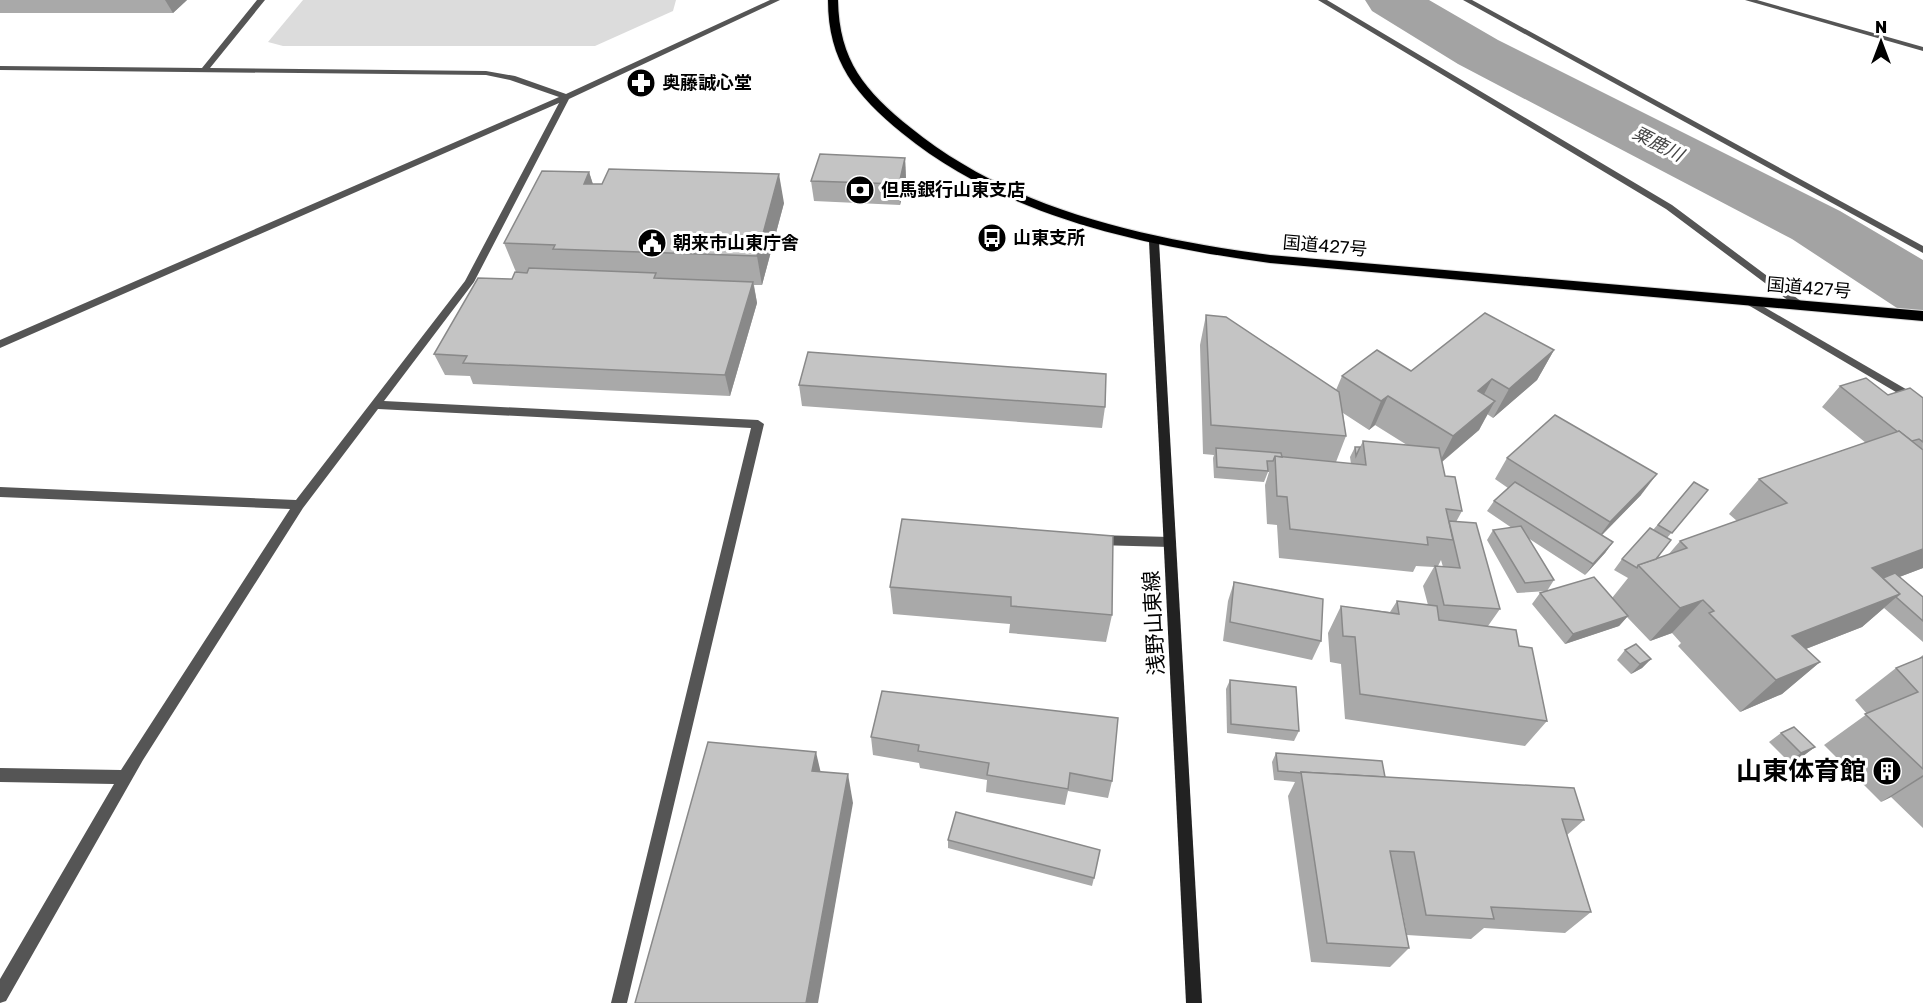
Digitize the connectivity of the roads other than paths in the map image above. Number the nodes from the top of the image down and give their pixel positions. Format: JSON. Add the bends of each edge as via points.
{"nodes":[{"id":1,"x":261,"y":0,"type":"edge"},
{"id":2,"x":776,"y":0,"type":"edge"},
{"id":3,"x":833,"y":0,"type":"edge"},
{"id":4,"x":1322,"y":0,"type":"edge"},
{"id":5,"x":1467,"y":0,"type":"edge"},
{"id":6,"x":1749,"y":0,"type":"edge"},
{"id":7,"x":1923,"y":49,"type":"edge"},
{"id":8,"x":0,"y":68,"type":"edge"},
{"id":9,"x":204,"y":70,"type":"junction"},
{"id":10,"x":566,"y":97,"type":"junction"},
{"id":11,"x":1154,"y":241,"type":"junction"},
{"id":12,"x":1923,"y":250,"type":"edge"},
{"id":13,"x":1747,"y":300,"type":"junction"},
{"id":14,"x":1801,"y":305,"type":"junction"},
{"id":15,"x":1923,"y":316,"type":"edge"},
{"id":16,"x":0,"y":344,"type":"edge"},
{"id":17,"x":1923,"y":404,"type":"edge"},
{"id":18,"x":375,"y":405,"type":"junction"},
{"id":19,"x":0,"y":492,"type":"edge"},
{"id":20,"x":299,"y":504,"type":"junction"},
{"id":21,"x":1088,"y":539,"type":"edge"},
{"id":22,"x":1170,"y":542,"type":"junction"},
{"id":23,"x":0,"y":775,"type":"edge"},
{"id":24,"x":125,"y":777,"type":"junction"},
{"id":25,"x":0,"y":995,"type":"edge"},
{"id":26,"x":619,"y":1003,"type":"edge"},
{"id":27,"x":1194,"y":1003,"type":"edge"}],
"edges":[{"from":1,"to":9,"type":"street"},
{"from":2,"to":10,"type":"street"},
{"from":3,"to":11,"type":"highway","name":"国道427号","via":[[841,55],[864,91],[901,128],[954,165],[1019,197],[1092,224]]},
{"from":4,"to":14,"type":"street","via":[[1670,207]]},
{"from":5,"to":12,"type":"street"},
{"from":6,"to":7,"type":"street"},
{"from":8,"to":9,"type":"street"},
{"from":9,"to":10,"type":"street","via":[[486,74],[512,78]]},
{"from":10,"to":16,"type":"street"},
{"from":10,"to":18,"type":"street","via":[[469,282]]},
{"from":11,"to":13,"type":"highway","name":"国道427号","via":[[1270,259]]},
{"from":11,"to":22,"type":"main road","name":"浅野山東線"},
{"from":13,"to":14,"type":"highway","name":"国道427号"},
{"from":13,"to":17,"type":"street"},
{"from":14,"to":15,"type":"highway","name":"国道427号"},
{"from":18,"to":20,"type":"street"},
{"from":18,"to":26,"type":"street","via":[[758,424]]},
{"from":19,"to":20,"type":"street"},
{"from":20,"to":24,"type":"street"},
{"from":21,"to":22,"type":"street"},
{"from":22,"to":27,"type":"main road","name":"浅野山東線"},
{"from":23,"to":24,"type":"street"},
{"from":24,"to":25,"type":"street"}]}
